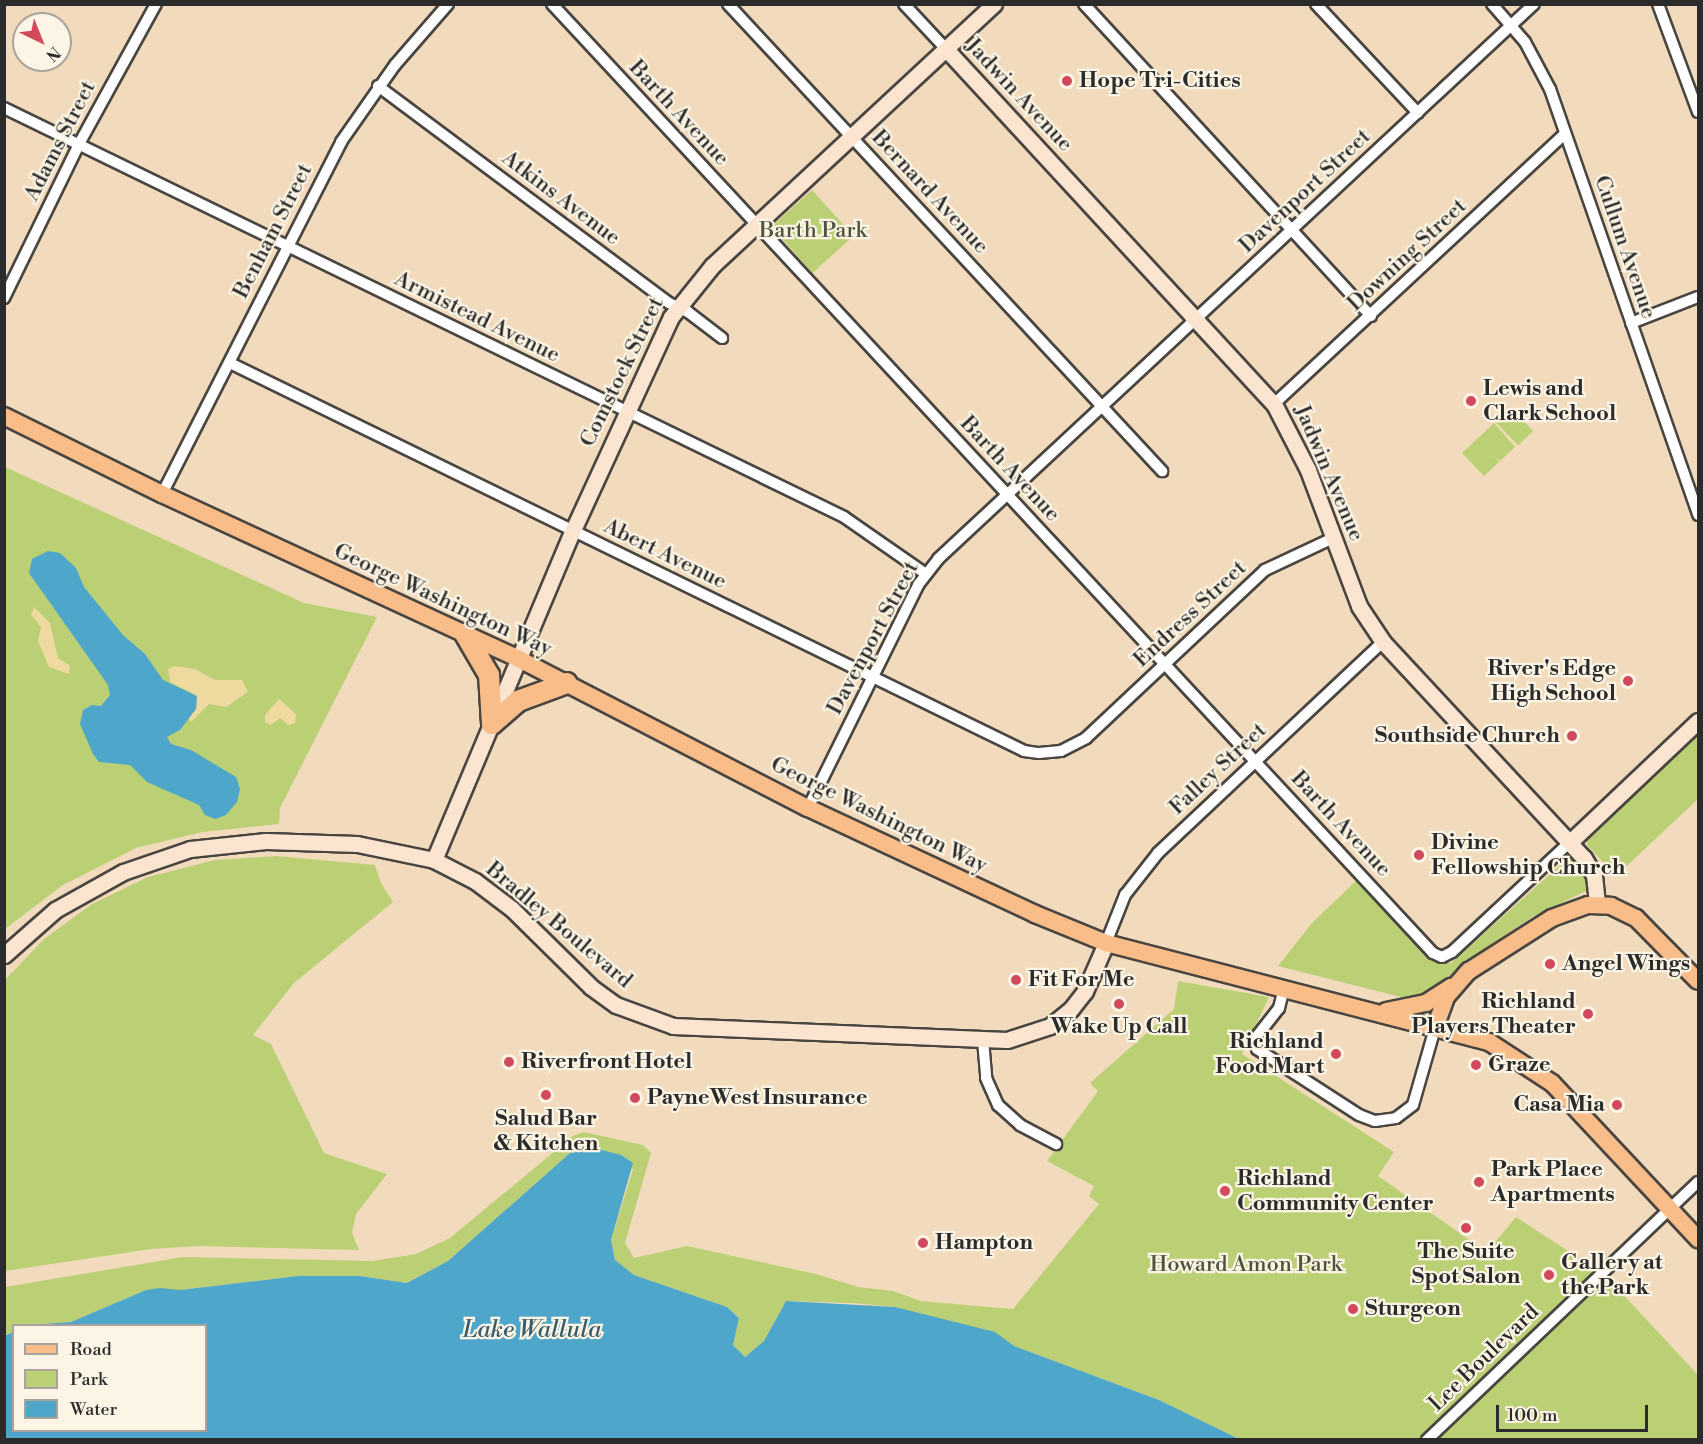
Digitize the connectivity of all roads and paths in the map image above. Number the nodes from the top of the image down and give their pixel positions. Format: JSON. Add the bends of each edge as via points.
{"nodes":[{"id":1,"x":156,"y":4,"type":"edge"},
{"id":2,"x":552,"y":4,"type":"edge"},
{"id":3,"x":728,"y":4,"type":"edge"},
{"id":4,"x":904,"y":4,"type":"edge"},
{"id":5,"x":993,"y":4,"type":"edge"},
{"id":6,"x":1084,"y":4,"type":"edge"},
{"id":7,"x":1317,"y":4,"type":"edge"},
{"id":8,"x":1492,"y":4,"type":"edge"},
{"id":9,"x":1534,"y":4,"type":"edge"},
{"id":10,"x":1658,"y":4,"type":"edge"},
{"id":11,"x":448,"y":5,"type":"edge"},
{"id":12,"x":1512,"y":26,"type":"junction"},
{"id":13,"x":946,"y":49,"type":"junction"},
{"id":14,"x":378,"y":86,"type":"junction"},
{"id":15,"x":4,"y":108,"type":"edge"},
{"id":16,"x":1698,"y":112,"type":"edge"},
{"id":17,"x":1418,"y":113,"type":"junction"},
{"id":18,"x":1565,"y":134,"type":"junction"},
{"id":19,"x":852,"y":136,"type":"junction"},
{"id":20,"x":79,"y":144,"type":"junction"},
{"id":21,"x":757,"y":225,"type":"junction"},
{"id":22,"x":1292,"y":229,"type":"junction"},
{"id":23,"x":285,"y":246,"type":"junction"},
{"id":24,"x":1698,"y":297,"type":"edge"},
{"id":25,"x":4,"y":298,"type":"edge"},
{"id":26,"x":678,"y":307,"type":"junction"},
{"id":27,"x":1371,"y":316,"type":"junction"},
{"id":28,"x":1197,"y":319,"type":"junction"},
{"id":29,"x":1631,"y":323,"type":"junction"},
{"id":30,"x":722,"y":338,"type":"dead end"},
{"id":31,"x":230,"y":363,"type":"junction"},
{"id":32,"x":1274,"y":404,"type":"junction"},
{"id":33,"x":1102,"y":407,"type":"junction"},
{"id":34,"x":626,"y":410,"type":"junction"},
{"id":35,"x":9,"y":421,"type":"edge"},
{"id":36,"x":1162,"y":471,"type":"dead end"},
{"id":37,"x":162,"y":494,"type":"junction"},
{"id":38,"x":1008,"y":495,"type":"junction"},
{"id":39,"x":1698,"y":515,"type":"edge"},
{"id":40,"x":573,"y":530,"type":"junction"},
{"id":41,"x":1333,"y":538,"type":"junction"},
{"id":42,"x":926,"y":573,"type":"junction"},
{"id":43,"x":465,"y":633,"type":"junction"},
{"id":44,"x":1383,"y":642,"type":"junction"},
{"id":45,"x":519,"y":659,"type":"junction"},
{"id":46,"x":1165,"y":663,"type":"junction"},
{"id":47,"x":872,"y":676,"type":"junction"},
{"id":48,"x":567,"y":683,"type":"junction"},
{"id":49,"x":1698,"y":721,"type":"edge"},
{"id":50,"x":492,"y":724,"type":"junction"},
{"id":51,"x":1086,"y":738,"type":"joint"},
{"id":52,"x":1256,"y":760,"type":"junction"},
{"id":53,"x":808,"y":808,"type":"junction"},
{"id":54,"x":1570,"y":842,"type":"junction"},
{"id":55,"x":434,"y":860,"type":"junction"},
{"id":56,"x":1598,"y":904,"type":"junction"},
{"id":57,"x":1106,"y":943,"type":"junction"},
{"id":58,"x":4,"y":956,"type":"edge"},
{"id":59,"x":1698,"y":981,"type":"edge"},
{"id":60,"x":1454,"y":984,"type":"junction"},
{"id":61,"x":1284,"y":988,"type":"junction"},
{"id":62,"x":1379,"y":1011,"type":"junction"},
{"id":63,"x":1436,"y":1025,"type":"junction"},
{"id":64,"x":983,"y":1040,"type":"junction"},
{"id":65,"x":1056,"y":1144,"type":"dead end"},
{"id":66,"x":1698,"y":1182,"type":"edge"},
{"id":67,"x":1669,"y":1208,"type":"junction"},
{"id":68,"x":1698,"y":1239,"type":"edge"},
{"id":69,"x":1427,"y":1440,"type":"edge"}],
"edges":[{"from":1,"to":20,"type":"street","name":"Adams Street"},
{"from":2,"to":21,"type":"street","name":"Barth Avenue"},
{"from":3,"to":19,"type":"street","name":"Bernard Avenue"},
{"from":4,"to":13,"type":"street","name":"Jadwin Avenue"},
{"from":5,"to":13,"type":"street","name":"Comstock Street"},
{"from":6,"to":22,"type":"street"},
{"from":7,"to":17,"type":"street"},
{"from":8,"to":12,"type":"street","name":"Cullum Avenue"},
{"from":9,"to":12,"type":"street","name":"Davenport Street"},
{"from":10,"to":16,"type":"street"},
{"from":11,"to":14,"type":"street","name":"Benham Street"},
{"from":12,"to":17,"type":"street","name":"Davenport Street"},
{"from":12,"to":18,"type":"street","name":"Cullum Avenue","via":[[1537,60]]},
{"from":13,"to":19,"type":"street","name":"Comstock Street"},
{"from":13,"to":28,"type":"street","name":"Jadwin Avenue"},
{"from":14,"to":23,"type":"street","name":"Benham Street","via":[[341,142]]},
{"from":14,"to":26,"type":"street","name":"Atkins Avenue"},
{"from":15,"to":20,"type":"street","name":"Armistead Avenue"},
{"from":17,"to":22,"type":"street","name":"Davenport Street"},
{"from":18,"to":27,"type":"street","name":"Downing Street"},
{"from":18,"to":29,"type":"street","name":"Cullum Avenue"},
{"from":19,"to":21,"type":"street","name":"Comstock Street"},
{"from":19,"to":33,"type":"street","name":"Bernard Avenue"},
{"from":20,"to":23,"type":"street","name":"Armistead Avenue"},
{"from":20,"to":25,"type":"street","name":"Adams Street"},
{"from":21,"to":26,"type":"street","name":"Comstock Street","via":[[712,266]]},
{"from":21,"to":38,"type":"street","name":"Barth Avenue"},
{"from":22,"to":27,"type":"street"},
{"from":22,"to":28,"type":"street","name":"Davenport Street"},
{"from":23,"to":31,"type":"street","name":"Benham Street"},
{"from":23,"to":34,"type":"street","name":"Armistead Avenue"},
{"from":24,"to":29,"type":"street"},
{"from":26,"to":30,"type":"street","name":"Atkins Avenue"},
{"from":26,"to":34,"type":"street","name":"Comstock Street"},
{"from":27,"to":32,"type":"street","name":"Downing Street"},
{"from":28,"to":32,"type":"street","name":"Jadwin Avenue"},
{"from":28,"to":33,"type":"street","name":"Davenport Street"},
{"from":29,"to":39,"type":"street","name":"Cullum Avenue"},
{"from":31,"to":37,"type":"street","name":"Benham Street"},
{"from":31,"to":40,"type":"street","name":"Abert Avenue"},
{"from":32,"to":41,"type":"street","name":"Jadwin Avenue","via":[[1298,446]]},
{"from":33,"to":36,"type":"street"},
{"from":33,"to":38,"type":"street","name":"Davenport Street"},
{"from":34,"to":40,"type":"street","name":"Comstock Street"},
{"from":34,"to":42,"type":"street","name":"Armistead Avenue","via":[[844,518]]},
{"from":35,"to":37,"type":"main road","name":"George Washington Way"},
{"from":37,"to":43,"type":"main road","name":"George Washington Way"},
{"from":38,"to":42,"type":"street","name":"Davenport Street"},
{"from":38,"to":46,"type":"street","name":"Barth Avenue"},
{"from":40,"to":45,"type":"street","name":"Comstock Street"},
{"from":40,"to":47,"type":"street","name":"Abert Avenue"},
{"from":41,"to":44,"type":"street","name":"Jadwin Avenue","via":[[1359,606]]},
{"from":41,"to":46,"type":"street","name":"Endress Street","via":[[1273,564]]},
{"from":42,"to":47,"type":"street","name":"Davenport Street"},
{"from":43,"to":45,"type":"main road","name":"George Washington Way"},
{"from":43,"to":50,"type":"highway","via":[[489,675]]},
{"from":44,"to":52,"type":"street","name":"Falley Street"},
{"from":44,"to":54,"type":"street","name":"Jadwin Avenue"},
{"from":45,"to":48,"type":"main road","name":"George Washington Way"},
{"from":45,"to":50,"type":"street","name":"Comstock Street"},
{"from":46,"to":51,"type":"street","name":"Endress Street"},
{"from":46,"to":52,"type":"street","name":"Barth Avenue"},
{"from":47,"to":51,"type":"street","name":"Abert Avenue","via":[[1024,751],[1061,751]]},
{"from":47,"to":53,"type":"street","name":"Davenport Street"},
{"from":48,"to":50,"type":"highway","via":[[518,701]]},
{"from":48,"to":53,"type":"main road","name":"George Washington Way"},
{"from":49,"to":54,"type":"street"},
{"from":50,"to":55,"type":"street","name":"Comstock Street"},
{"from":52,"to":54,"type":"street","name":"Barth Avenue","via":[[1433,953],[1442,957]]},
{"from":52,"to":57,"type":"street","name":"Falley Street","via":[[1145,868],[1117,909]]},
{"from":53,"to":57,"type":"main road","name":"George Washington Way"},
{"from":54,"to":56,"type":"street","name":"Jadwin Avenue","via":[[1593,871]]},
{"from":55,"to":58,"type":"street","name":"Bradley Boulevard","via":[[347,843],[266,840],[190,849],[132,868],[85,891],[47,916]]},
{"from":55,"to":64,"type":"street","name":"Bradley Boulevard","via":[[475,881],[512,909],[591,987],[644,1017],[672,1026]]},
{"from":56,"to":59,"type":"main road","via":[[1616,908],[1642,923]]},
{"from":56,"to":60,"type":"main road","via":[[1577,907],[1552,918]]},
{"from":57,"to":61,"type":"main road","name":"George Washington Way"},
{"from":57,"to":64,"type":"street","name":"Bradley Boulevard","via":[[1085,992],[1062,1018],[1023,1036]]},
{"from":60,"to":62,"type":"main road","via":[[1426,1002]]},
{"from":60,"to":63,"type":"main road"},
{"from":61,"to":62,"type":"main road","name":"George Washington Way"},
{"from":61,"to":63,"type":"street","via":[[1276,1013],[1258,1035],[1257,1049],[1352,1111],[1375,1121],[1396,1118],[1413,1105]]},
{"from":62,"to":63,"type":"main road","name":"George Washington Way"},
{"from":63,"to":67,"type":"main road","name":"George Washington Way","via":[[1489,1042],[1552,1083]]},
{"from":64,"to":65,"type":"street","via":[[986,1078],[998,1105],[1020,1125]]},
{"from":66,"to":67,"type":"street","name":"Lee Boulevard"},
{"from":67,"to":68,"type":"main road","name":"George Washington Way"},
{"from":67,"to":69,"type":"street","name":"Lee Boulevard"}]}
